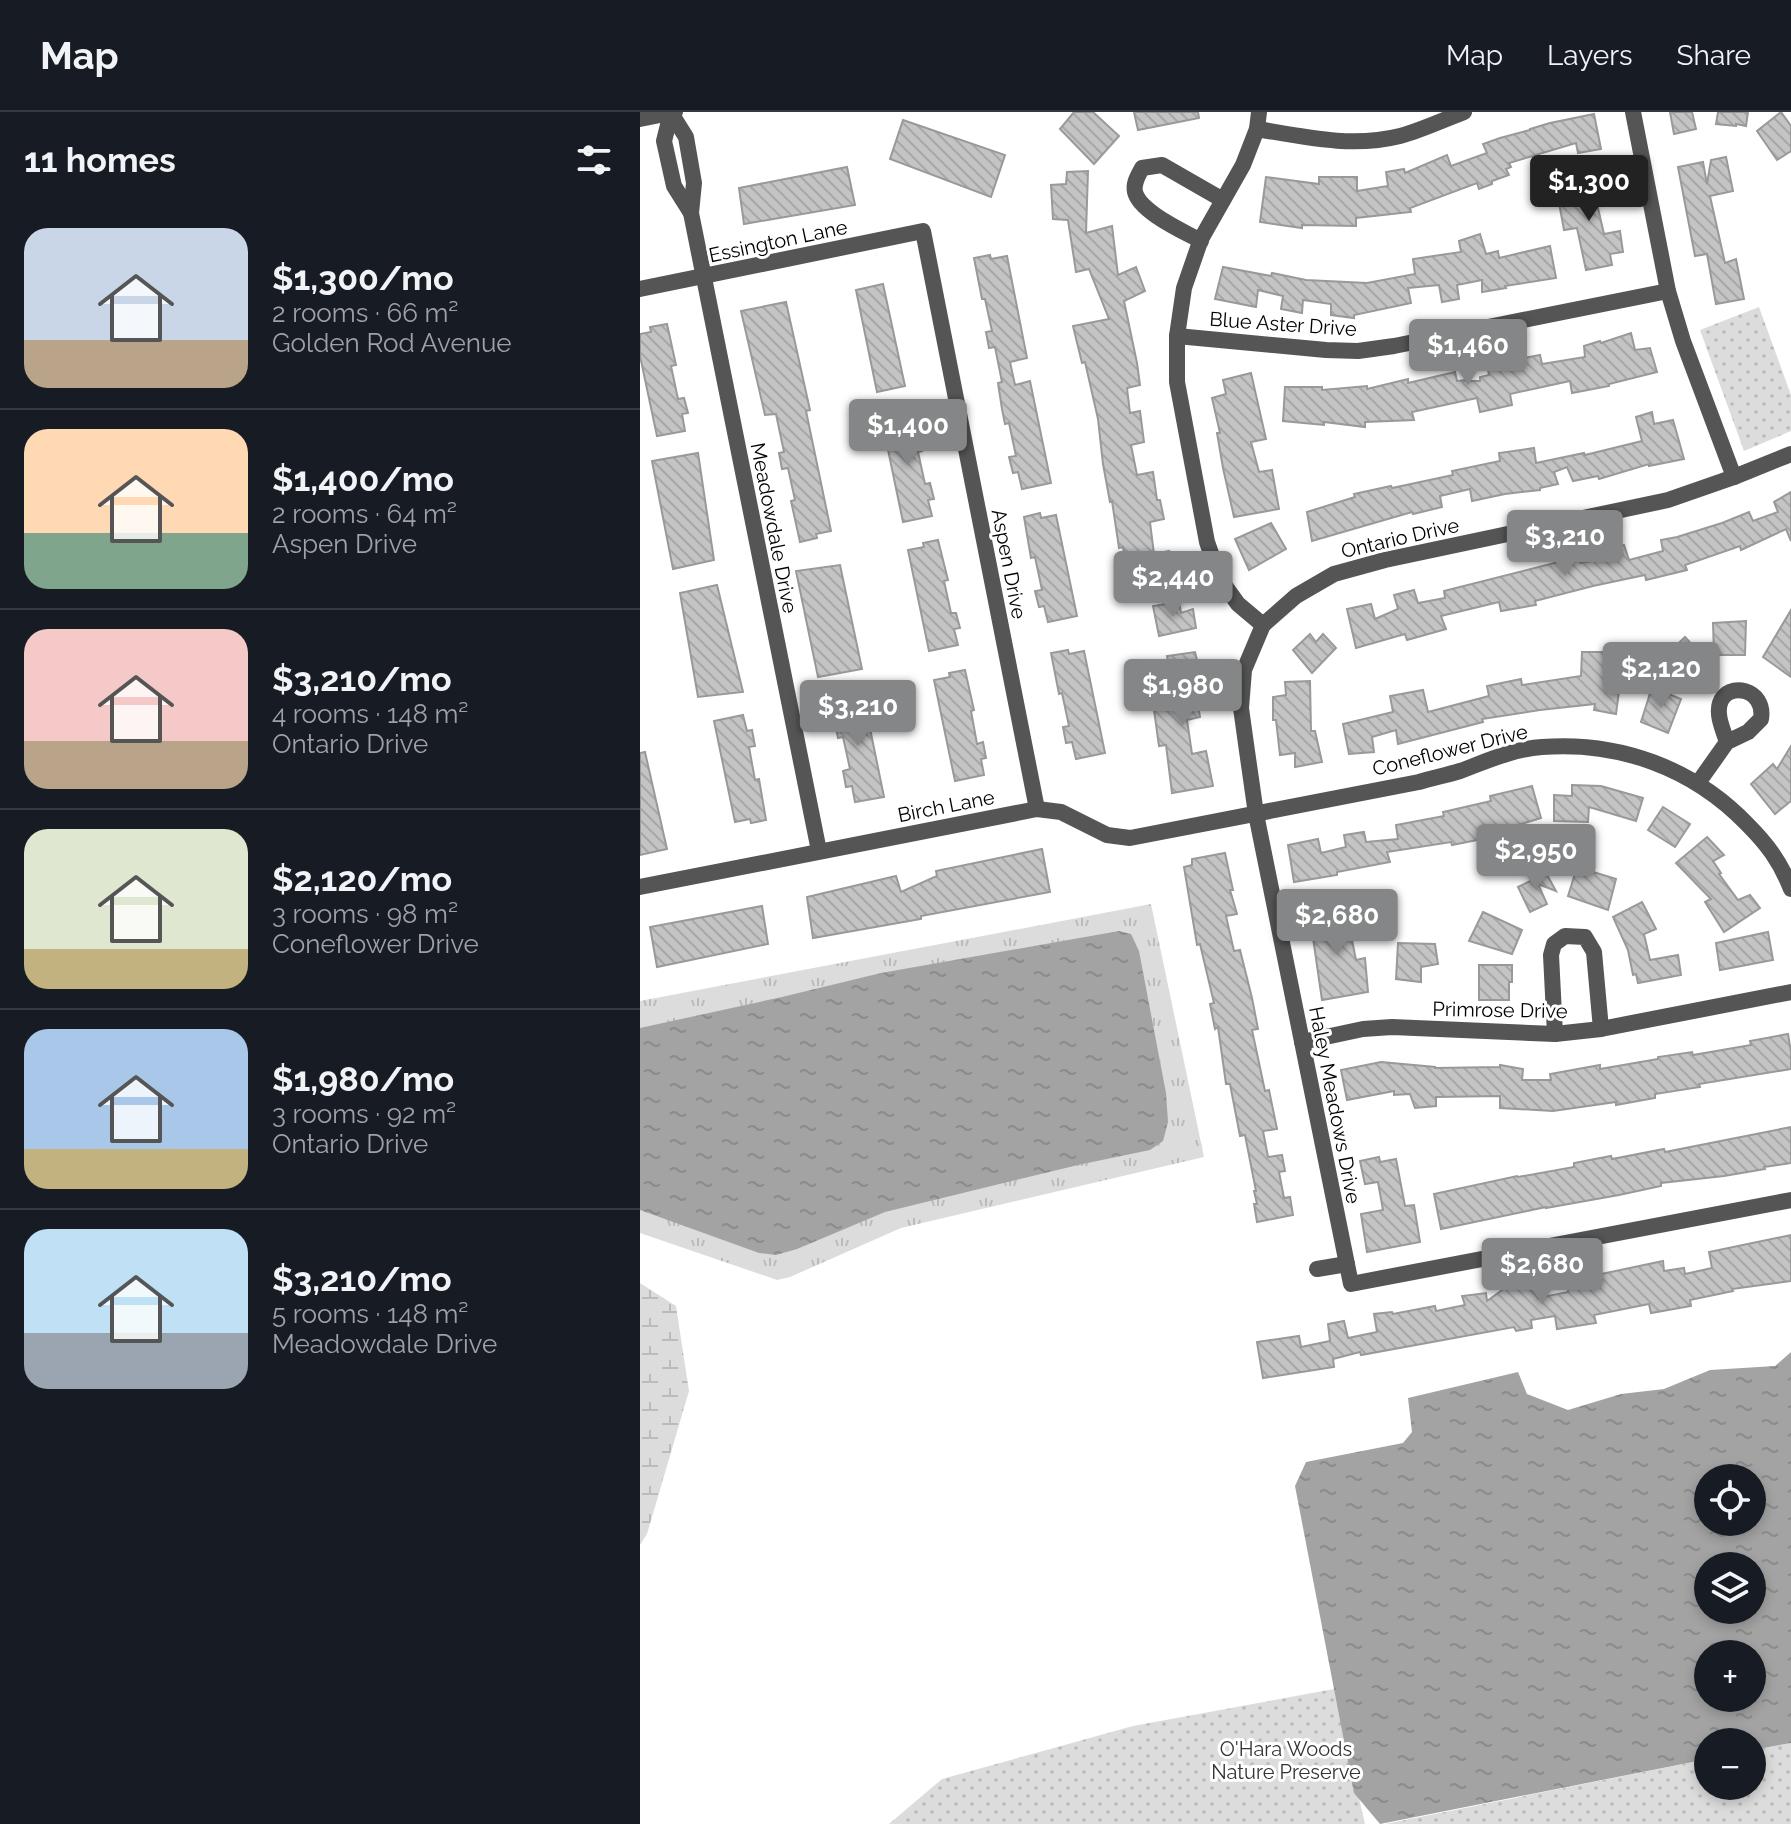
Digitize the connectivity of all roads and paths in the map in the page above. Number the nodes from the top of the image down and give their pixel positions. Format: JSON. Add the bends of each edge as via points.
{"nodes":[{"id":1,"x":673,"y":112,"type":"edge"},
{"id":2,"x":1464,"y":112,"type":"edge"},
{"id":3,"x":1633,"y":112,"type":"edge"},
{"id":4,"x":1258,"y":116,"type":"edge"},
{"id":5,"x":640,"y":119,"type":"edge"},
{"id":6,"x":1223,"y":200,"type":"junction"},
{"id":7,"x":923,"y":231,"type":"joint"},
{"id":8,"x":1201,"y":241,"type":"junction"},
{"id":9,"x":703,"y":277,"type":"junction"},
{"id":10,"x":640,"y":289,"type":"edge"},
{"id":11,"x":1668,"y":291,"type":"junction"},
{"id":12,"x":1177,"y":336,"type":"junction"},
{"id":13,"x":1791,"y":454,"type":"edge"},
{"id":14,"x":1734,"y":477,"type":"junction"},
{"id":15,"x":1263,"y":625,"type":"junction"},
{"id":16,"x":1727,"y":742,"type":"dead end"},
{"id":17,"x":1698,"y":783,"type":"junction"},
{"id":18,"x":1037,"y":809,"type":"junction"},
{"id":19,"x":1256,"y":814,"type":"junction"},
{"id":20,"x":819,"y":851,"type":"junction"},
{"id":21,"x":640,"y":887,"type":"edge"},
{"id":22,"x":1791,"y":889,"type":"edge"},
{"id":23,"x":1791,"y":992,"type":"edge"},
{"id":24,"x":1601,"y":1029,"type":"junction"},
{"id":25,"x":1555,"y":1034,"type":"junction"},
{"id":26,"x":1302,"y":1042,"type":"junction"},
{"id":27,"x":1791,"y":1200,"type":"edge"},
{"id":28,"x":1347,"y":1264,"type":"junction"},
{"id":29,"x":1317,"y":1269,"type":"dead end"}],
"edges":[{"from":1,"to":5,"type":"street"},
{"from":1,"to":9,"type":"street","name":"Meadowdale Drive","via":[[664,141],[674,186],[691,213]]},
{"from":2,"to":4,"type":"street","via":[[1400,136],[1366,142],[1335,142]]},
{"from":3,"to":11,"type":"street"},
{"from":4,"to":6,"type":"street","via":[[1243,165]]},
{"from":6,"to":8,"type":"street"},
{"from":6,"to":8,"type":"street","via":[[1162,165],[1142,168],[1136,179],[1142,206]]},
{"from":7,"to":9,"type":"street","name":"Essington Lane"},
{"from":7,"to":18,"type":"street","name":"Aspen Drive"},
{"from":8,"to":12,"type":"street","via":[[1184,288]]},
{"from":9,"to":10,"type":"street","name":"Essington Lane"},
{"from":9,"to":20,"type":"street","name":"Meadowdale Drive"},
{"from":11,"to":12,"type":"street","name":"Blue Aster Drive","via":[[1358,351]]},
{"from":11,"to":14,"type":"street"},
{"from":12,"to":15,"type":"street","via":[[1177,382],[1207,542],[1220,579]]},
{"from":13,"to":14,"type":"street","name":"Ontario Drive"},
{"from":14,"to":15,"type":"street","name":"Ontario Drive","via":[[1612,514],[1334,574],[1296,596]]},
{"from":15,"to":19,"type":"street","name":"Ontario Drive","via":[[1244,670],[1241,708]]},
{"from":16,"to":17,"type":"street"},
{"from":17,"to":19,"type":"street","name":"Coneflower Drive","via":[[1631,754],[1541,747],[1419,782]]},
{"from":17,"to":22,"type":"street","name":"Coneflower Drive","via":[[1769,846]]},
{"from":18,"to":19,"type":"street","name":"Birch Lane","via":[[1061,812],[1107,835],[1130,838]]},
{"from":18,"to":20,"type":"street","name":"Birch Lane"},
{"from":19,"to":26,"type":"street","name":"Haley Meadows Drive"},
{"from":20,"to":21,"type":"street","name":"Birch Lane"},
{"from":23,"to":24,"type":"street","name":"Primrose Drive"},
{"from":24,"to":25,"type":"street","name":"Primrose Drive"},
{"from":24,"to":25,"type":"street","via":[[1594,952],[1585,937],[1565,936],[1554,944],[1551,955]]},
{"from":25,"to":26,"type":"street","name":"Primrose Drive","via":[[1392,1027]]},
{"from":26,"to":28,"type":"street","name":"Haley Meadows Drive"},
{"from":27,"to":28,"type":"street","name":"Haley Meadows Drive","via":[[1351,1284]]},
{"from":28,"to":29,"type":"street"}]}
